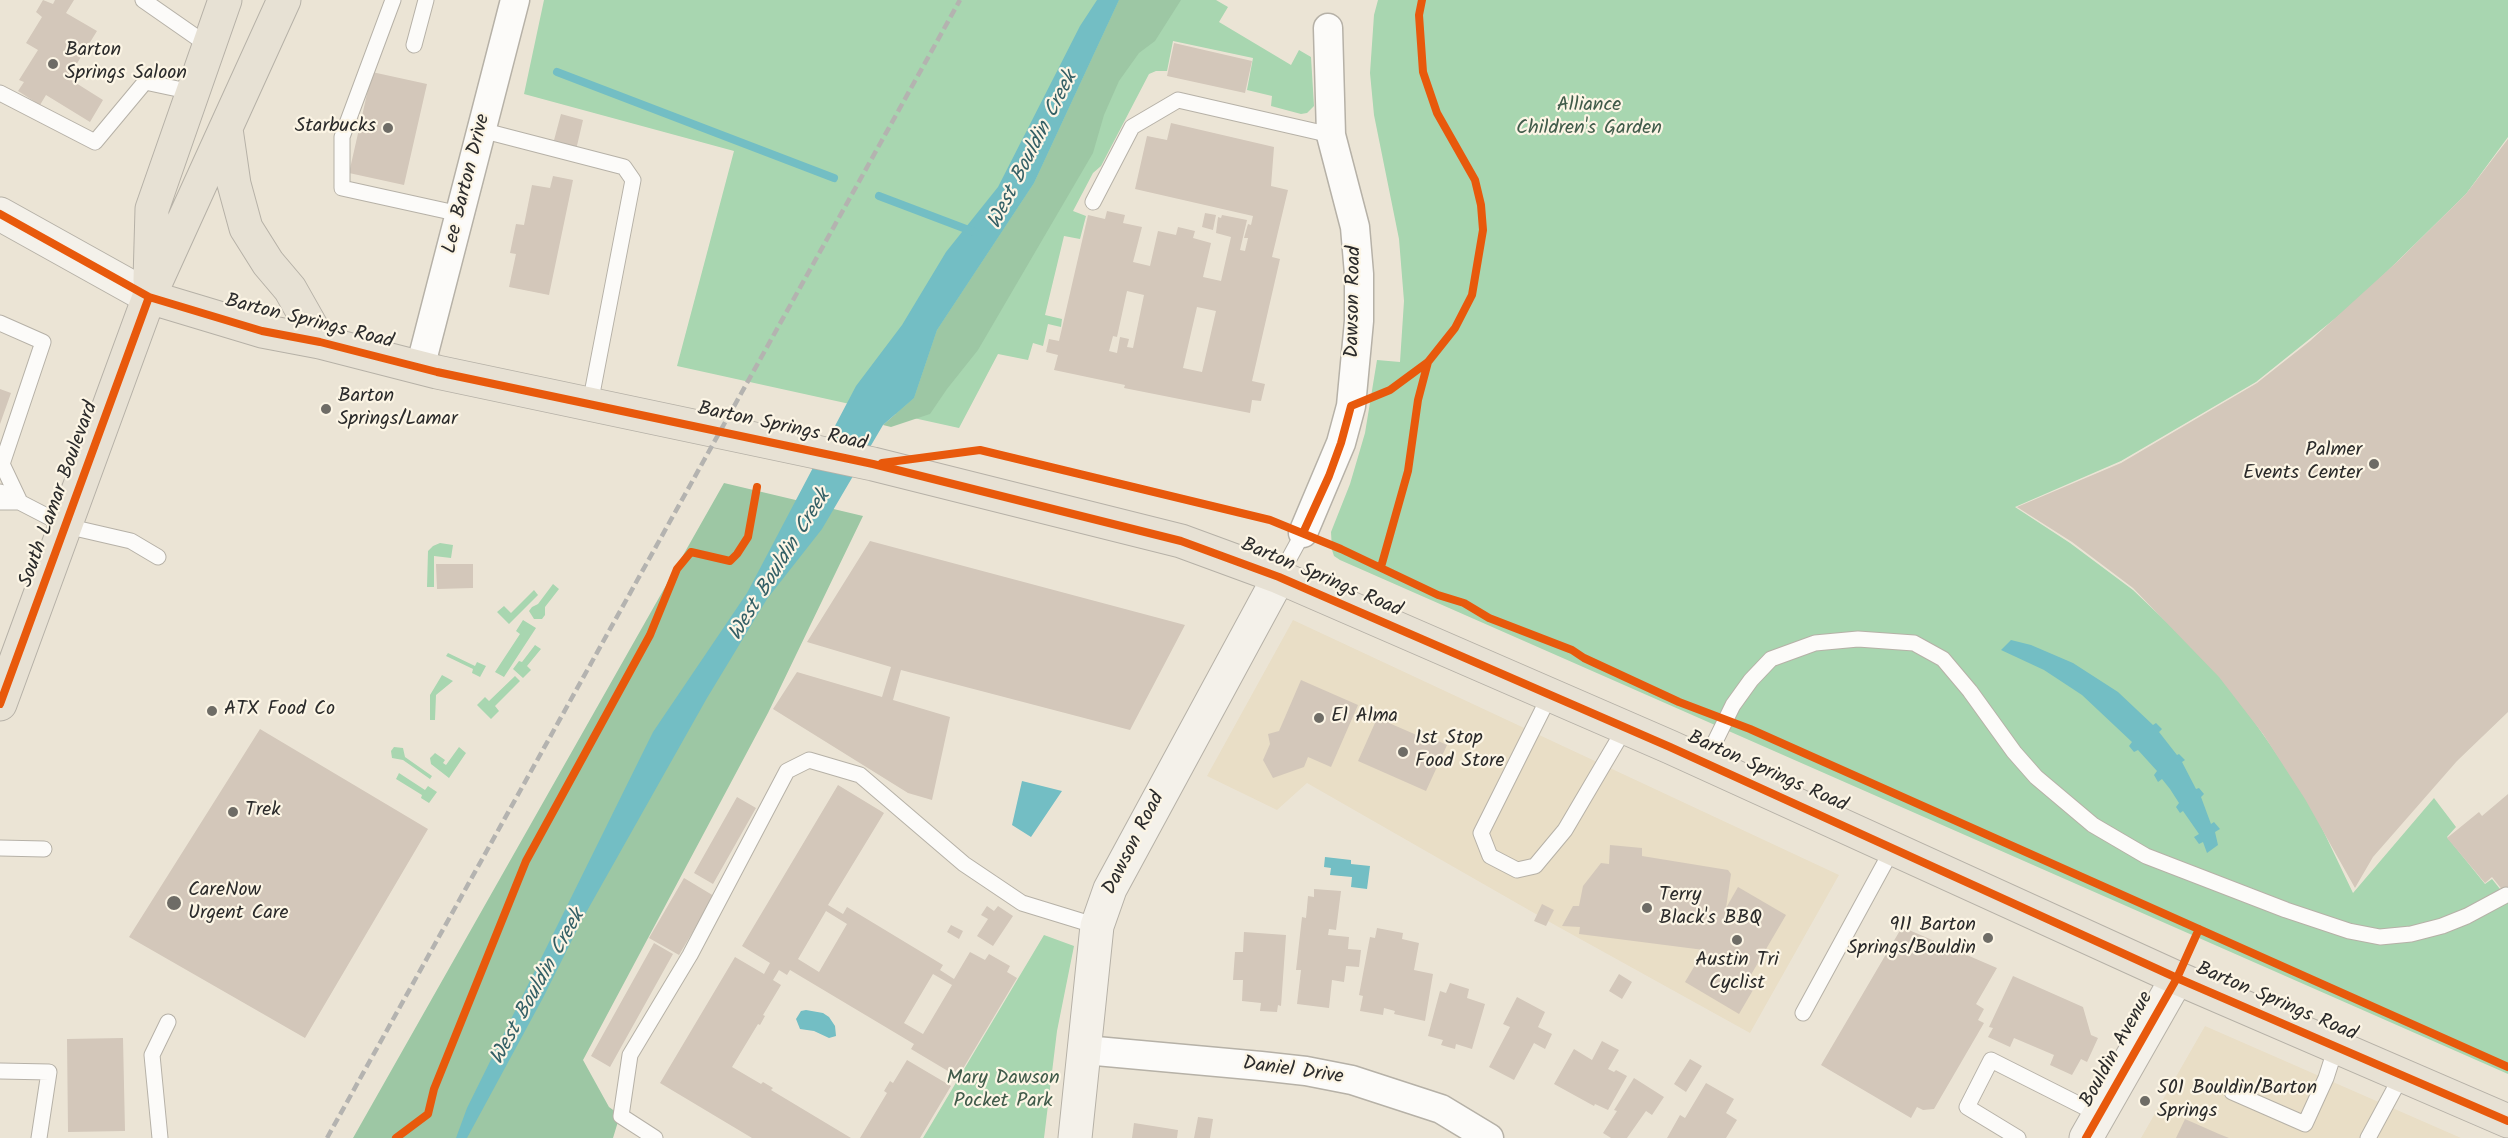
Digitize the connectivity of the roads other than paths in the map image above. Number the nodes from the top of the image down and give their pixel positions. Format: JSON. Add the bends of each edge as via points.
{"nodes":[{"id":1,"x":225,"y":0,"type":"edge"},
{"id":2,"x":284,"y":0,"type":"edge"},
{"id":3,"x":393,"y":0,"type":"edge"},
{"id":4,"x":426,"y":0,"type":"edge"},
{"id":5,"x":515,"y":0,"type":"edge"},
{"id":6,"x":152,"y":3,"type":"edge"},
{"id":7,"x":1328,"y":28,"type":"dead end"},
{"id":8,"x":414,"y":45,"type":"dead end"},
{"id":9,"x":209,"y":46,"type":"junction"},
{"id":10,"x":192,"y":92,"type":"junction"},
{"id":11,"x":0,"y":93,"type":"edge"},
{"id":12,"x":226,"y":129,"type":"junction"},
{"id":13,"x":482,"y":130,"type":"junction"},
{"id":14,"x":1331,"y":135,"type":"junction"},
{"id":15,"x":1093,"y":202,"type":"dead end"},
{"id":16,"x":0,"y":214,"type":"edge"},
{"id":17,"x":460,"y":214,"type":"junction"},
{"id":18,"x":149,"y":297,"type":"junction"},
{"id":19,"x":0,"y":323,"type":"edge"},
{"id":20,"x":320,"y":342,"type":"junction"},
{"id":21,"x":420,"y":368,"type":"junction"},
{"id":22,"x":590,"y":404,"type":"junction"},
{"id":23,"x":0,"y":492,"type":"edge"},
{"id":24,"x":0,"y":502,"type":"edge"},
{"id":25,"x":20,"y":502,"type":"junction"},
{"id":26,"x":66,"y":526,"type":"junction"},
{"id":27,"x":1303,"y":533,"type":"joint"},
{"id":28,"x":158,"y":557,"type":"dead end"},
{"id":29,"x":1279,"y":577,"type":"junction"},
{"id":30,"x":1550,"y":695,"type":"junction"},
{"id":31,"x":0,"y":704,"type":"edge"},
{"id":32,"x":1625,"y":728,"type":"junction"},
{"id":33,"x":1705,"y":762,"type":"junction"},
{"id":34,"x":0,"y":848,"type":"edge"},
{"id":35,"x":1893,"y":848,"type":"junction"},
{"id":36,"x":44,"y":849,"type":"dead end"},
{"id":37,"x":2506,"y":895,"type":"dead end"},
{"id":38,"x":1097,"y":926,"type":"junction"},
{"id":39,"x":2177,"y":978,"type":"junction"},
{"id":40,"x":1803,"y":1013,"type":"dead end"},
{"id":41,"x":168,"y":1022,"type":"dead end"},
{"id":42,"x":2336,"y":1047,"type":"junction"},
{"id":43,"x":1084,"y":1050,"type":"junction"},
{"id":44,"x":0,"y":1071,"type":"edge"},
{"id":45,"x":2402,"y":1075,"type":"junction"},
{"id":46,"x":2232,"y":1092,"type":"dead end"},
{"id":47,"x":2508,"y":1121,"type":"edge"},
{"id":48,"x":2093,"y":1127,"type":"edge"},
{"id":49,"x":39,"y":1138,"type":"edge"},
{"id":50,"x":160,"y":1138,"type":"edge"},
{"id":51,"x":656,"y":1138,"type":"edge"},
{"id":52,"x":1075,"y":1138,"type":"edge"},
{"id":53,"x":1489,"y":1138,"type":"edge"},
{"id":54,"x":2018,"y":1138,"type":"edge"},
{"id":55,"x":2368,"y":1138,"type":"edge"}],
"edges":[{"from":1,"to":9,"type":"main road","name":"South Lamar Boulevard"},
{"from":2,"to":12,"type":"main road","name":"South Lamar Boulevard"},
{"from":3,"to":17,"type":"lane","via":[[342,137],[342,188]]},
{"from":4,"to":8,"type":"lane"},
{"from":5,"to":13,"type":"street","name":"Lee Barton Drive"},
{"from":6,"to":9,"type":"lane"},
{"from":7,"to":14,"type":"street","name":"Dawson Road"},
{"from":9,"to":10,"type":"main road","name":"South Lamar Boulevard"},
{"from":10,"to":11,"type":"lane","via":[[145,82],[95,142]]},
{"from":10,"to":18,"type":"main road","name":"South Lamar Boulevard","via":[[152,209]]},
{"from":12,"to":18,"type":"main road","name":"South Lamar Boulevard"},
{"from":12,"to":20,"type":"main road","via":[[234,184],[246,228],[290,289]]},
{"from":13,"to":17,"type":"street","name":"Lee Barton Drive"},
{"from":13,"to":22,"type":"lane","via":[[624,166],[633,180]]},
{"from":14,"to":15,"type":"lane","via":[[1178,100],[1132,127]]},
{"from":14,"to":27,"type":"street","name":"Dawson Road","via":[[1355,227],[1359,321],[1350,406],[1341,443]]},
{"from":16,"to":18,"type":"street","name":"Barton Springs Road"},
{"from":17,"to":21,"type":"street","name":"Lee Barton Drive"},
{"from":18,"to":20,"type":"main road","name":"Barton Springs Road","via":[[262,331]]},
{"from":18,"to":26,"type":"main road","name":"South Lamar Boulevard"},
{"from":19,"to":25,"type":"lane","via":[[43,342],[2,464]]},
{"from":20,"to":21,"type":"main road","name":"Barton Springs Road"},
{"from":21,"to":22,"type":"main road","name":"Barton Springs Road"},
{"from":22,"to":29,"type":"main road","name":"Barton Springs Road","via":[[873,464],[1181,541]]},
{"from":23,"to":25,"type":"lane"},
{"from":24,"to":25,"type":"lane"},
{"from":25,"to":26,"type":"lane"},
{"from":26,"to":28,"type":"lane","via":[[131,541]]},
{"from":26,"to":31,"type":"main road","name":"South Lamar Boulevard"},
{"from":27,"to":29,"type":"lane"},
{"from":29,"to":30,"type":"main road","name":"Barton Springs Road"},
{"from":29,"to":38,"type":"street","name":"Dawson Road","via":[[1125,860]]},
{"from":30,"to":32,"type":"main road","name":"Barton Springs Road"},
{"from":30,"to":32,"type":"lane","via":[[1481,833],[1490,856],[1517,870],[1535,866],[1565,830]]},
{"from":32,"to":33,"type":"main road","name":"Barton Springs Road"},
{"from":33,"to":35,"type":"main road","name":"Barton Springs Road"},
{"from":33,"to":37,"type":"lane","via":[[1733,705],[1772,659],[1815,643],[1858,639],[1914,644],[1942,659],[2036,777],[2093,825],[2146,856],[2286,910],[2380,937],[2442,926]]},
{"from":34,"to":36,"type":"lane"},
{"from":35,"to":39,"type":"main road","name":"Barton Springs Road"},
{"from":35,"to":40,"type":"lane"},
{"from":38,"to":43,"type":"street","name":"Dawson Road"},
{"from":38,"to":51,"type":"lane","via":[[1022,903],[964,864],[860,775],[809,759],[787,771],[690,955],[630,1055],[621,1116]]},
{"from":39,"to":42,"type":"main road","name":"Barton Springs Road"},
{"from":39,"to":48,"type":"street","name":"Bouldin Avenue"},
{"from":41,"to":50,"type":"lane","via":[[152,1055]]},
{"from":42,"to":45,"type":"main road","name":"Barton Springs Road"},
{"from":42,"to":46,"type":"lane","via":[[2305,1124]]},
{"from":43,"to":52,"type":"street","name":"Dawson Road"},
{"from":43,"to":53,"type":"street","name":"Daniel Drive","via":[[1306,1071],[1352,1080],[1441,1109]]},
{"from":44,"to":49,"type":"lane","via":[[50,1072]]},
{"from":45,"to":47,"type":"main road","name":"Barton Springs Road"},
{"from":45,"to":55,"type":"lane"},
{"from":48,"to":54,"type":"lane","via":[[1991,1060],[1967,1107]]}]}
